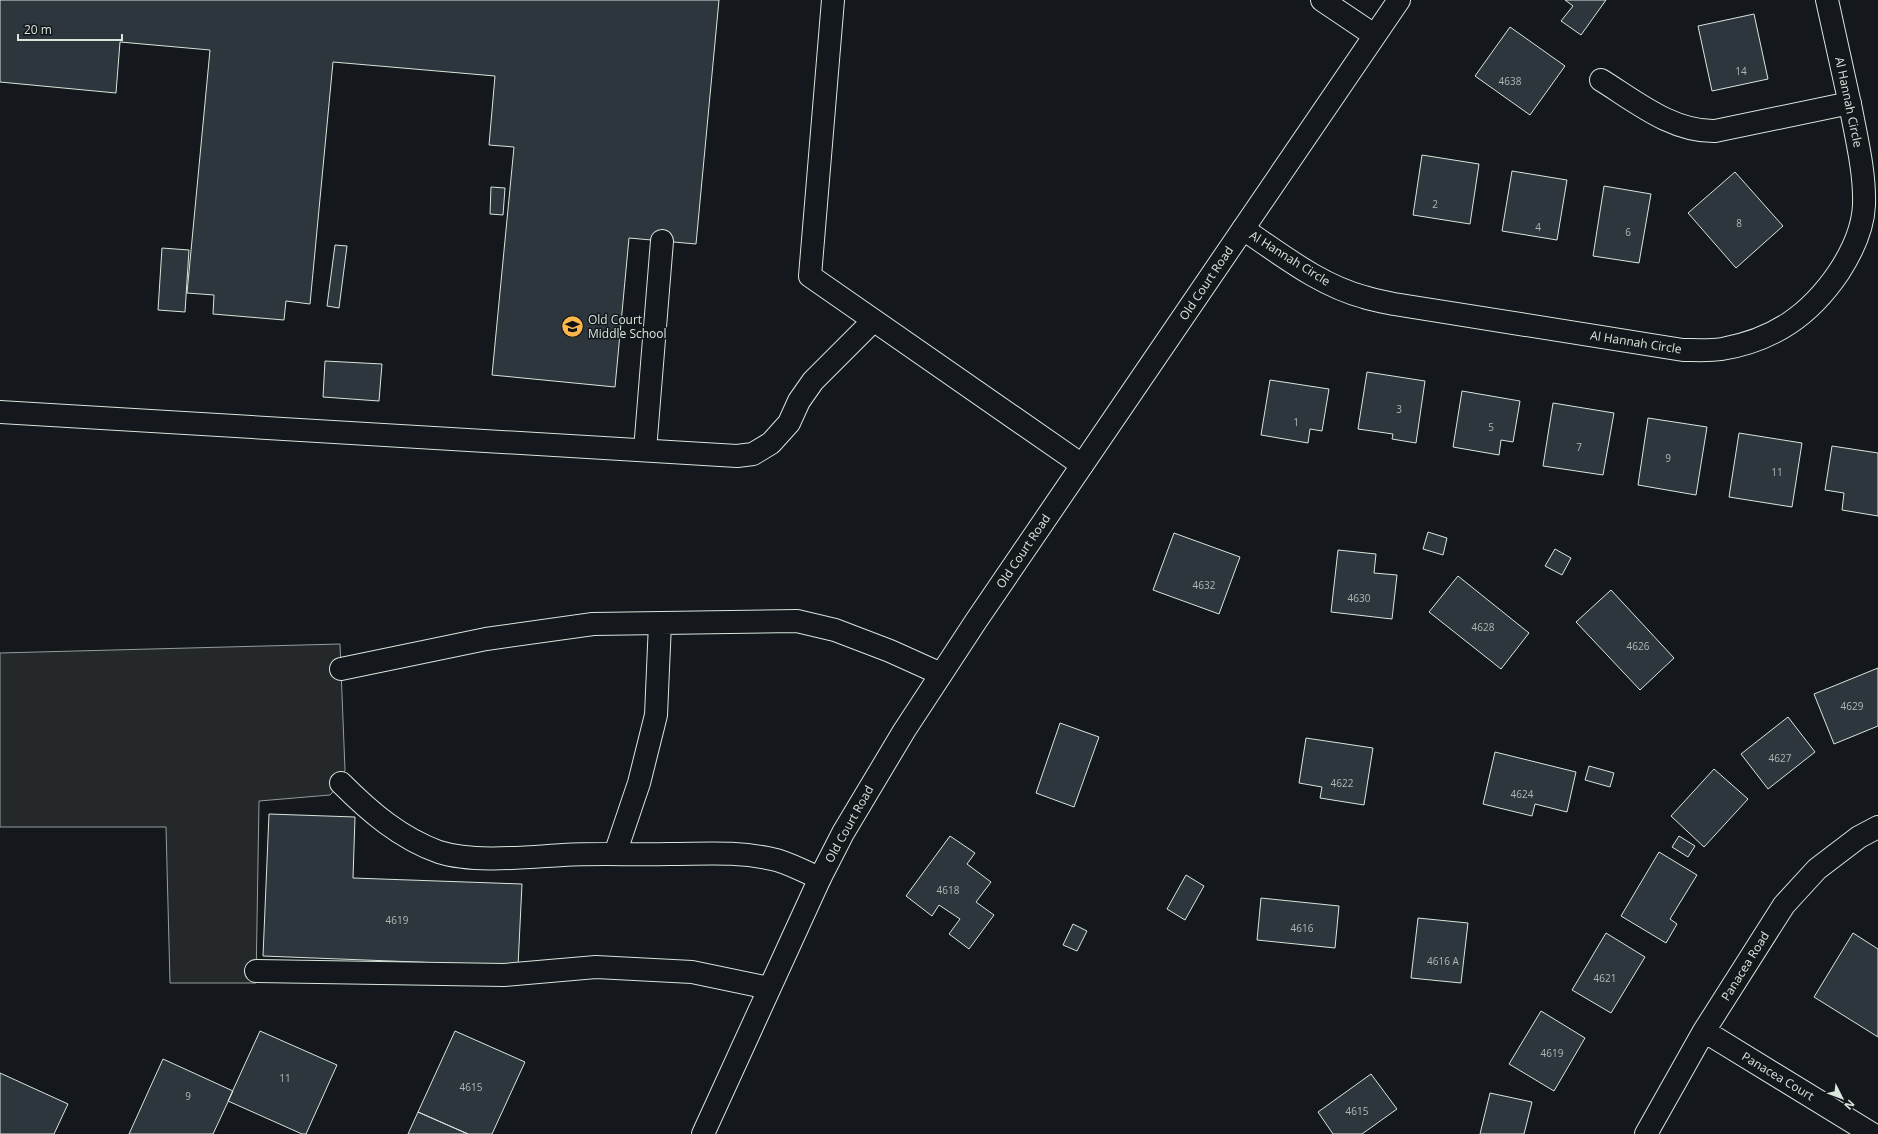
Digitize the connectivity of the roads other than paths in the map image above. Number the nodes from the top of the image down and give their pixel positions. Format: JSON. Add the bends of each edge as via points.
{"nodes":[{"id":1,"x":833,"y":0,"type":"edge"},
{"id":2,"x":1322,"y":0,"type":"edge"},
{"id":3,"x":1399,"y":0,"type":"edge"},
{"id":4,"x":1827,"y":0,"type":"edge"},
{"id":5,"x":1374,"y":35,"type":"junction"},
{"id":6,"x":1600,"y":80,"type":"dead end"},
{"id":7,"x":1850,"y":103,"type":"junction"},
{"id":8,"x":1243,"y":229,"type":"junction"},
{"id":9,"x":662,"y":241,"type":"dead end"},
{"id":10,"x":873,"y":321,"type":"junction"},
{"id":11,"x":0,"y":412,"type":"edge"},
{"id":12,"x":644,"y":450,"type":"junction"},
{"id":13,"x":1082,"y":465,"type":"junction"},
{"id":14,"x":660,"y":623,"type":"junction"},
{"id":15,"x":341,"y":669,"type":"dead end"},
{"id":16,"x":941,"y":674,"type":"junction"},
{"id":17,"x":341,"y":783,"type":"dead end"},
{"id":18,"x":1878,"y":827,"type":"edge"},
{"id":19,"x":615,"y":854,"type":"junction"},
{"id":20,"x":820,"y":878,"type":"junction"},
{"id":21,"x":256,"y":971,"type":"dead end"},
{"id":22,"x":769,"y":988,"type":"junction"},
{"id":23,"x":1704,"y":1031,"type":"junction"},
{"id":24,"x":703,"y":1134,"type":"edge"},
{"id":25,"x":1646,"y":1134,"type":"edge"},
{"id":26,"x":1872,"y":1134,"type":"edge"}],
"edges":[{"from":1,"to":10,"type":"street","via":[[810,276]]},
{"from":2,"to":5,"type":"street"},
{"from":3,"to":5,"type":"street","name":"Old Court Road"},
{"from":4,"to":7,"type":"street","name":"Al Hannah Circle"},
{"from":5,"to":8,"type":"street","name":"Old Court Road"},
{"from":6,"to":7,"type":"street","via":[[1679,125],[1702,131],[1715,131]]},
{"from":7,"to":8,"type":"street","name":"Al Hannah Circle","via":[[1863,178],[1864,206],[1859,233],[1846,262],[1828,289],[1809,309],[1786,327],[1755,340],[1721,349],[1683,350],[1363,297],[1308,272]]},
{"from":8,"to":13,"type":"street","name":"Old Court Road"},
{"from":9,"to":12,"type":"street"},
{"from":10,"to":12,"type":"street","via":[[813,381],[799,401],[789,423],[771,443],[753,454],[737,456]]},
{"from":10,"to":13,"type":"street"},
{"from":11,"to":12,"type":"street"},
{"from":13,"to":16,"type":"street","name":"Old Court Road"},
{"from":14,"to":15,"type":"street","via":[[594,624],[486,639]]},
{"from":14,"to":16,"type":"street","via":[[797,621],[835,630]]},
{"from":14,"to":19,"type":"street","via":[[656,715],[639,783]]},
{"from":16,"to":20,"type":"street","name":"Old Court Road","via":[[872,782]]},
{"from":17,"to":19,"type":"street","via":[[383,822],[413,841],[441,852],[468,857]]},
{"from":18,"to":23,"type":"street","name":"Panacea Road","via":[[1859,837],[1817,869],[1784,905]]},
{"from":19,"to":20,"type":"street","via":[[722,852],[773,859]]},
{"from":20,"to":22,"type":"street","name":"Old Court Road"},
{"from":21,"to":22,"type":"street","via":[[504,975],[596,967],[692,972]]},
{"from":22,"to":24,"type":"street","name":"Old Court Road"},
{"from":23,"to":25,"type":"street","name":"Panacea Road"},
{"from":23,"to":26,"type":"street","name":"Panacea Court"}]}
